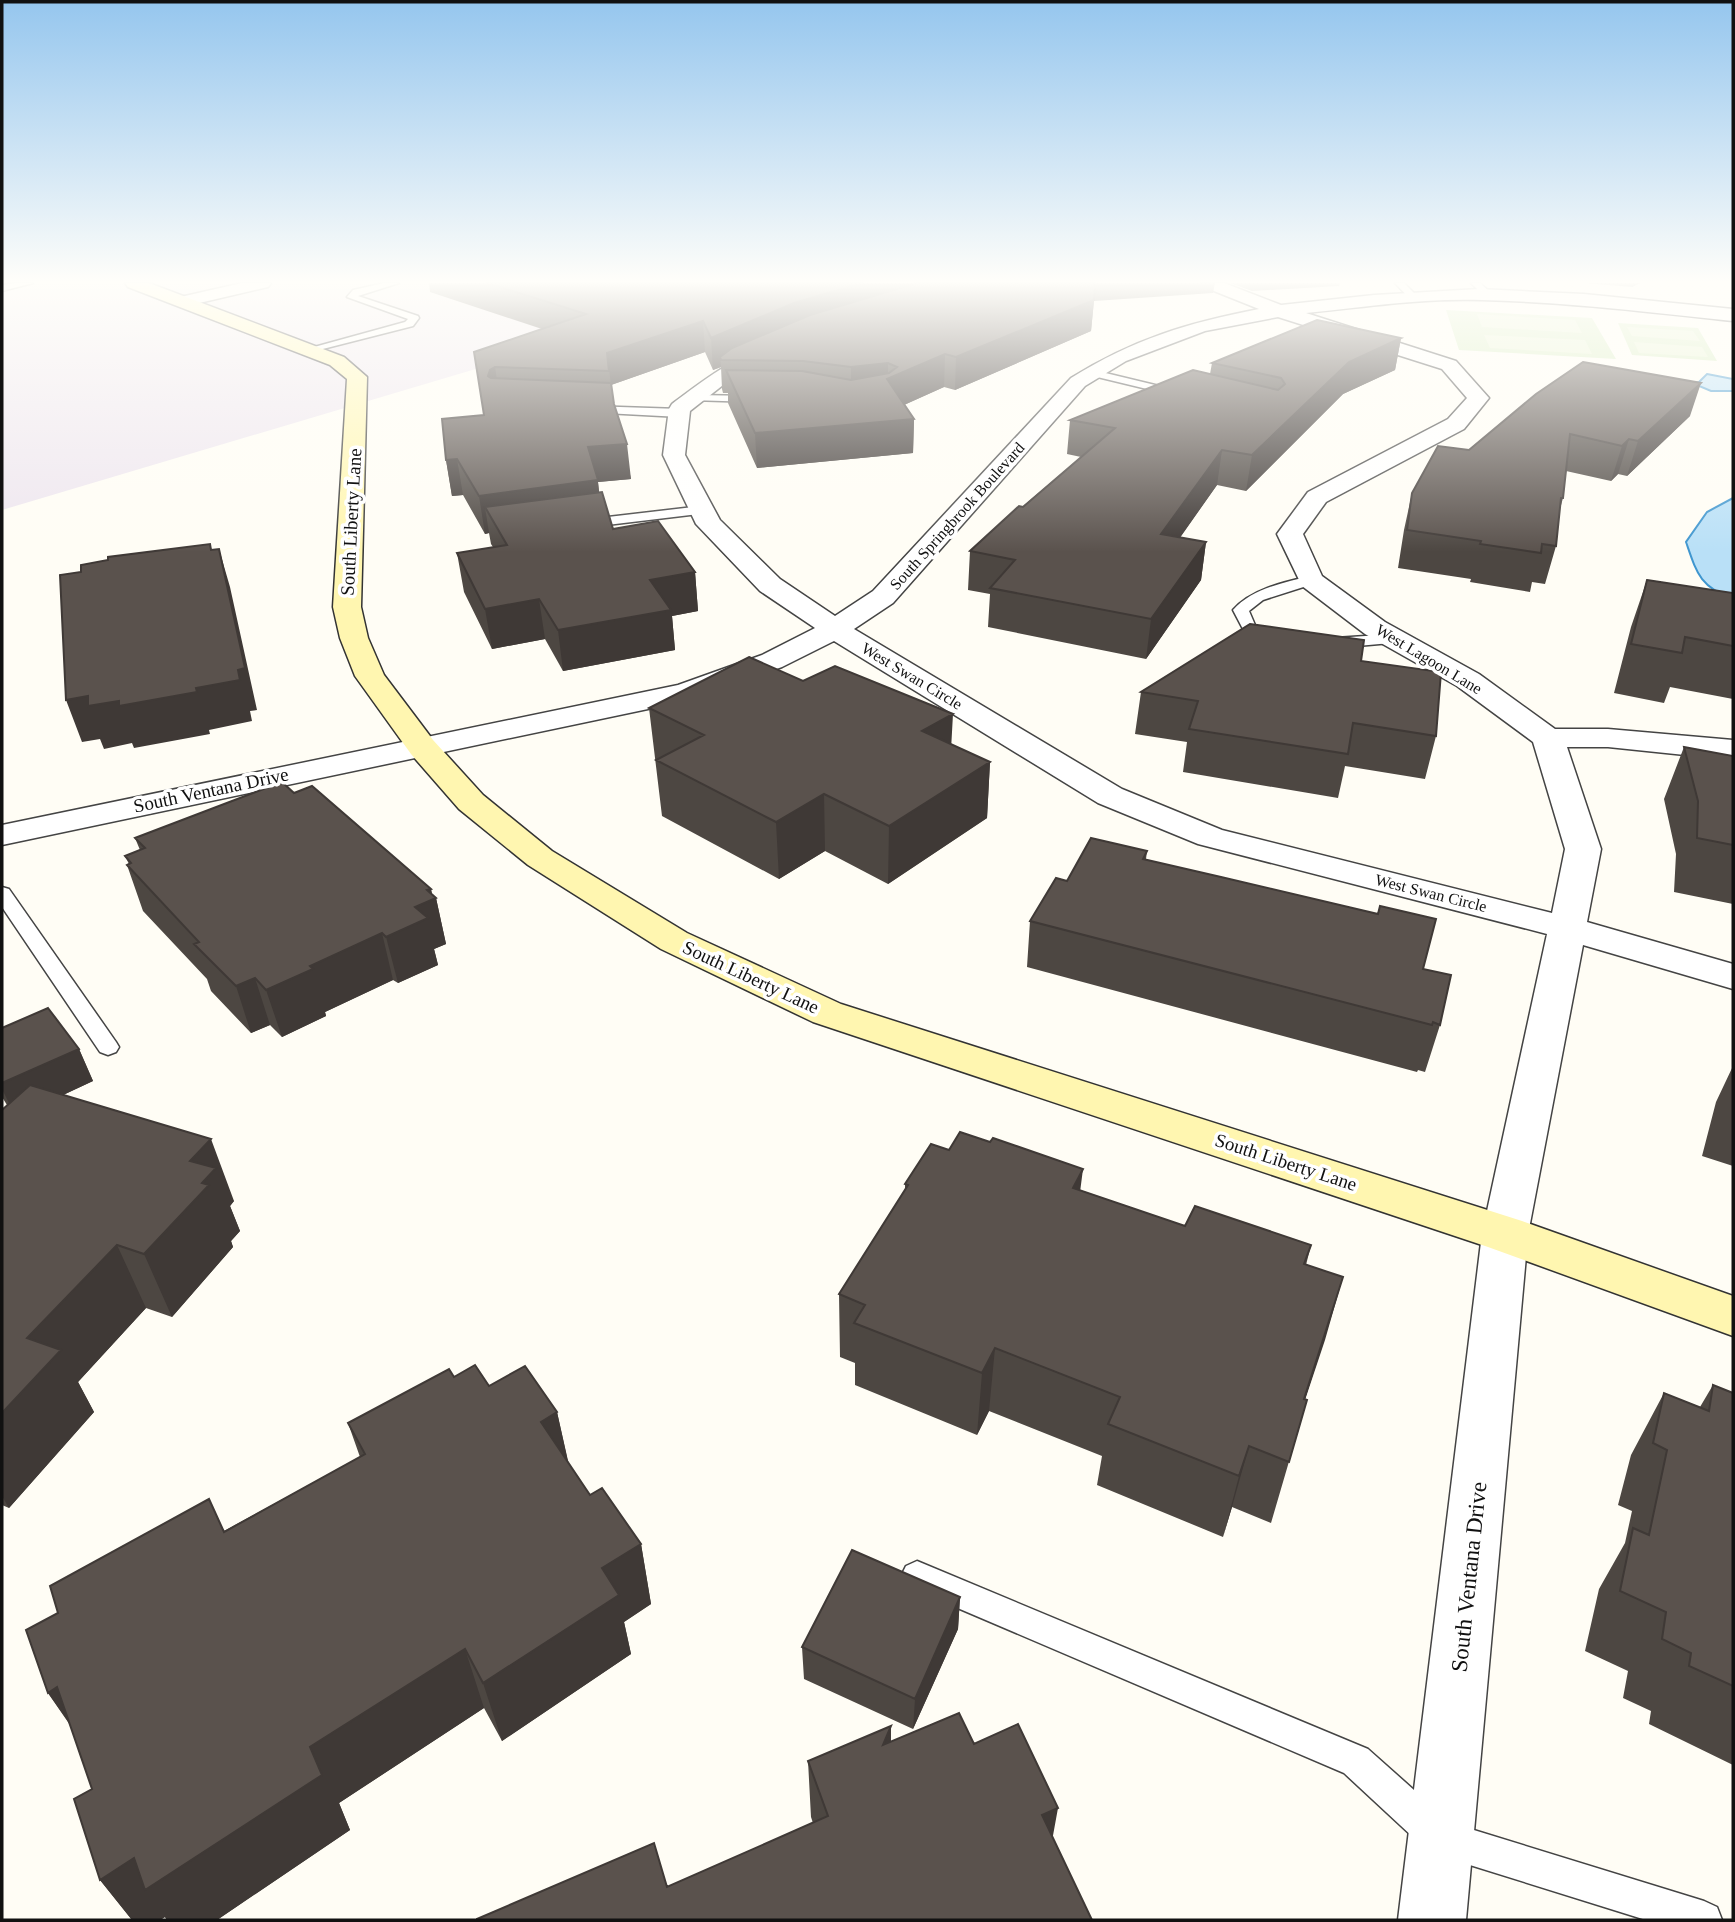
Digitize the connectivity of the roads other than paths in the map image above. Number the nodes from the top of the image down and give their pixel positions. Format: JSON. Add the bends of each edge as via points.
{"nodes":[{"id":1,"x":352,"y":373,"type":"edge"},
{"id":2,"x":728,"y":373,"type":"edge"},
{"id":3,"x":1093,"y":373,"type":"joint"},
{"id":4,"x":1456,"y":373,"type":"edge"},
{"id":5,"x":1182,"y":395,"type":"edge"},
{"id":6,"x":773,"y":399,"type":"edge"},
{"id":7,"x":687,"y":405,"type":"junction"},
{"id":8,"x":570,"y":409,"type":"edge"},
{"id":9,"x":702,"y":510,"type":"junction"},
{"id":10,"x":569,"y":526,"type":"edge"},
{"id":11,"x":1311,"y":580,"type":"junction"},
{"id":12,"x":835,"y":629,"type":"junction"},
{"id":13,"x":1396,"y":639,"type":"junction"},
{"id":14,"x":1282,"y":640,"type":"edge"},
{"id":15,"x":1319,"y":643,"type":"edge"},
{"id":16,"x":1548,"y":738,"type":"junction"},
{"id":17,"x":422,"y":747,"type":"junction"},
{"id":18,"x":1733,"y":750,"type":"edge"},
{"id":19,"x":2,"y":835,"type":"edge"},
{"id":20,"x":2,"y":894,"type":"edge"},
{"id":21,"x":1567,"y":928,"type":"junction"},
{"id":22,"x":1733,"y":977,"type":"edge"},
{"id":23,"x":108,"y":1047,"type":"dead end"},
{"id":24,"x":1505,"y":1234,"type":"junction"},
{"id":25,"x":1733,"y":1316,"type":"edge"},
{"id":26,"x":917,"y":1576,"type":"edge"},
{"id":27,"x":1441,"y":1838,"type":"junction"},
{"id":28,"x":1432,"y":1920,"type":"edge"},
{"id":29,"x":1704,"y":1920,"type":"edge"}],
"edges":[{"from":1,"to":17,"type":"street","name":"South Liberty Lane","via":[[357,377],[347,607],[370,676]]},
{"from":2,"to":7,"type":"street"},
{"from":3,"to":5,"type":"lane"},
{"from":3,"to":12,"type":"street","name":"South Springbrook Boulevard","via":[[1078,382],[883,597]]},
{"from":4,"to":11,"type":"street","name":"West Lagoon Lane","via":[[1478,398],[1456,424],[1317,497],[1290,534]]},
{"from":6,"to":7,"type":"lane"},
{"from":7,"to":8,"type":"lane"},
{"from":7,"to":9,"type":"street","name":"West Swan Circle","via":[[674,455]]},
{"from":9,"to":10,"type":"lane"},
{"from":9,"to":12,"type":"street","name":"West Swan Circle","via":[[709,524],[770,586]]},
{"from":11,"to":13,"type":"street","name":"West Lagoon Lane"},
{"from":11,"to":14,"type":"lane","via":[[1258,597],[1241,610],[1250,628]]},
{"from":12,"to":17,"type":"street","name":"South Springbrook Boulevard","via":[[772,661],[686,692]]},
{"from":12,"to":21,"type":"street","name":"West Swan Circle","via":[[1110,796],[1210,836]]},
{"from":13,"to":15,"type":"lane"},
{"from":13,"to":16,"type":"street","name":"West Lagoon Lane","via":[[1468,680]]},
{"from":16,"to":18,"type":"street","via":[[1608,738]]},
{"from":16,"to":21,"type":"street","via":[[1583,849]]},
{"from":17,"to":19,"type":"street","name":"South Ventana Drive"},
{"from":17,"to":24,"type":"street","name":"South Liberty Lane","via":[[471,802],[540,858],[674,941],[827,1013]]},
{"from":20,"to":23,"type":"lane"},
{"from":21,"to":22,"type":"street","name":"West Swan Circle"},
{"from":21,"to":24,"type":"street"},
{"from":24,"to":25,"type":"street","name":"South Liberty Lane"},
{"from":24,"to":27,"type":"street","name":"South Ventana Drive"},
{"from":26,"to":27,"type":"lane","via":[[1356,1761]]},
{"from":27,"to":28,"type":"street","name":"South Ventana Drive"},
{"from":27,"to":29,"type":"lane"}]}
